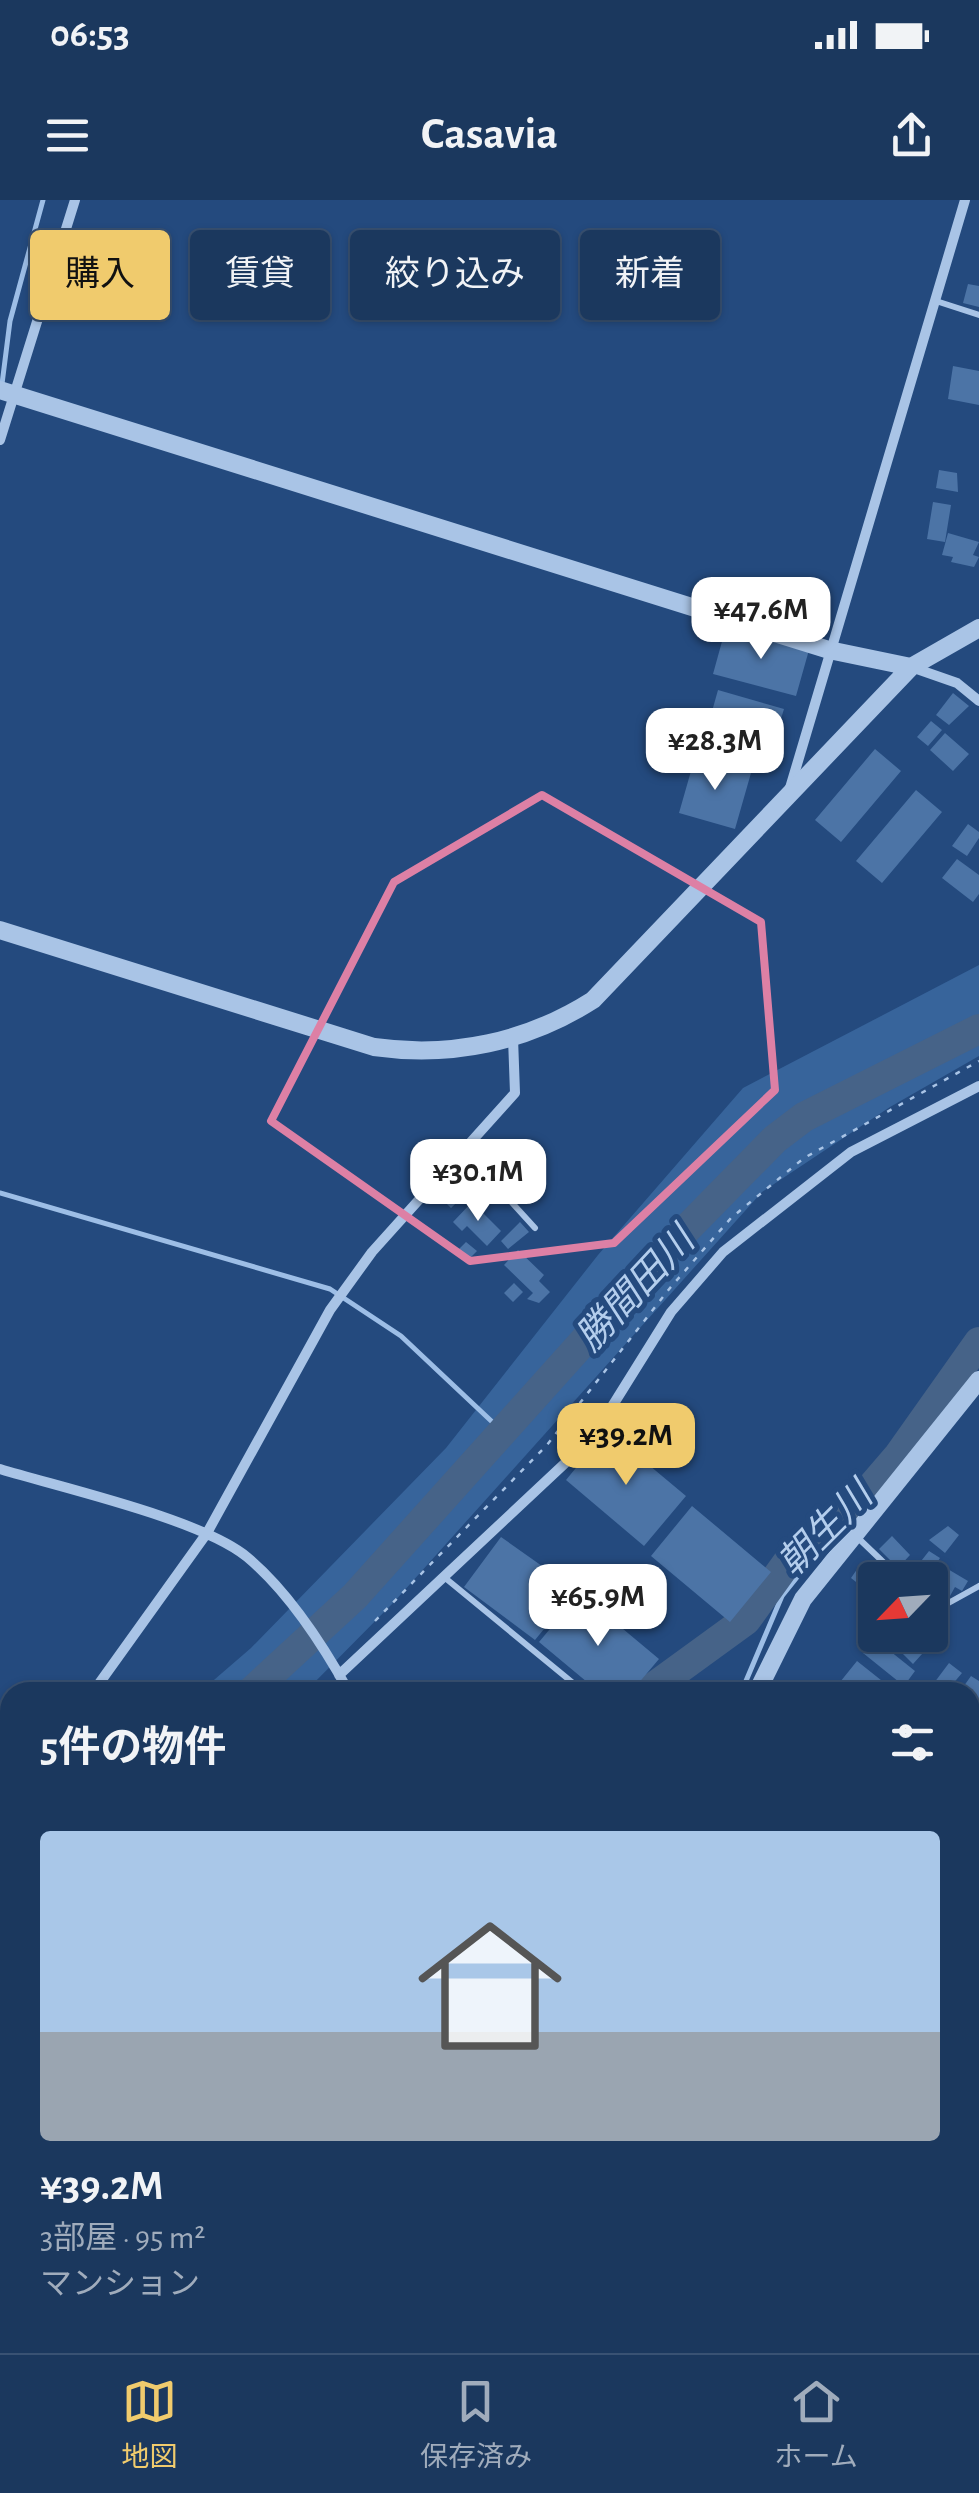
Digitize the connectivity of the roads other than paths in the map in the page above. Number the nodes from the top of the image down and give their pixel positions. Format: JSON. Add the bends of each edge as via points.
{"nodes":[{"id":1,"x":75,"y":200,"type":"edge"},
{"id":2,"x":965,"y":200,"type":"edge"},
{"id":3,"x":936,"y":302,"type":"junction"},
{"id":4,"x":979,"y":315,"type":"edge"},
{"id":5,"x":8,"y":393,"type":"edge"},
{"id":6,"x":0,"y":440,"type":"edge"},
{"id":7,"x":979,"y":628,"type":"edge"},
{"id":8,"x":829,"y":650,"type":"junction"},
{"id":9,"x":911,"y":667,"type":"junction"},
{"id":10,"x":979,"y":701,"type":"edge"},
{"id":11,"x":788,"y":794,"type":"junction"},
{"id":12,"x":0,"y":930,"type":"edge"},
{"id":13,"x":513,"y":1038,"type":"junction"},
{"id":14,"x":979,"y":1086,"type":"edge"},
{"id":15,"x":462,"y":1148,"type":"junction"},
{"id":16,"x":535,"y":1228,"type":"dead end"},
{"id":17,"x":979,"y":1380,"type":"edge"},
{"id":18,"x":0,"y":1469,"type":"edge"},
{"id":19,"x":206,"y":1533,"type":"junction"},
{"id":20,"x":854,"y":1535,"type":"junction"},
{"id":21,"x":883,"y":1562,"type":"edge"},
{"id":22,"x":444,"y":1577,"type":"junction"},
{"id":23,"x":979,"y":1586,"type":"edge"},
{"id":24,"x":948,"y":1604,"type":"edge"},
{"id":25,"x":340,"y":1675,"type":"junction"},
{"id":26,"x":99,"y":1682,"type":"edge"},
{"id":27,"x":344,"y":1682,"type":"edge"},
{"id":28,"x":572,"y":1682,"type":"edge"},
{"id":29,"x":762,"y":1682,"type":"edge"}],
"edges":[{"from":1,"to":5,"type":"street"},
{"from":2,"to":3,"type":"street"},
{"from":3,"to":4,"type":"lane"},
{"from":3,"to":8,"type":"street"},
{"from":5,"to":6,"type":"street"},
{"from":5,"to":8,"type":"street"},
{"from":7,"to":9,"type":"street"},
{"from":8,"to":9,"type":"street"},
{"from":8,"to":11,"type":"street"},
{"from":9,"to":10,"type":"street","via":[[957,683]]},
{"from":9,"to":11,"type":"street"},
{"from":11,"to":13,"type":"street","via":[[593,1000]]},
{"from":12,"to":13,"type":"street","via":[[374,1047],[460,1050]]},
{"from":13,"to":15,"type":"street","via":[[515,1093]]},
{"from":14,"to":22,"type":"street","via":[[851,1152],[723,1252],[671,1312],[593,1437]]},
{"from":15,"to":16,"type":"lane"},
{"from":15,"to":19,"type":"street","via":[[330,1310]]},
{"from":17,"to":20,"type":"street"},
{"from":18,"to":19,"type":"street"},
{"from":19,"to":25,"type":"street","via":[[245,1555],[287,1599]]},
{"from":19,"to":26,"type":"street"},
{"from":20,"to":21,"type":"lane"},
{"from":20,"to":29,"type":"street","via":[[803,1598]]},
{"from":22,"to":25,"type":"street"},
{"from":22,"to":28,"type":"lane"},
{"from":23,"to":24,"type":"lane"},
{"from":25,"to":27,"type":"street"}]}
